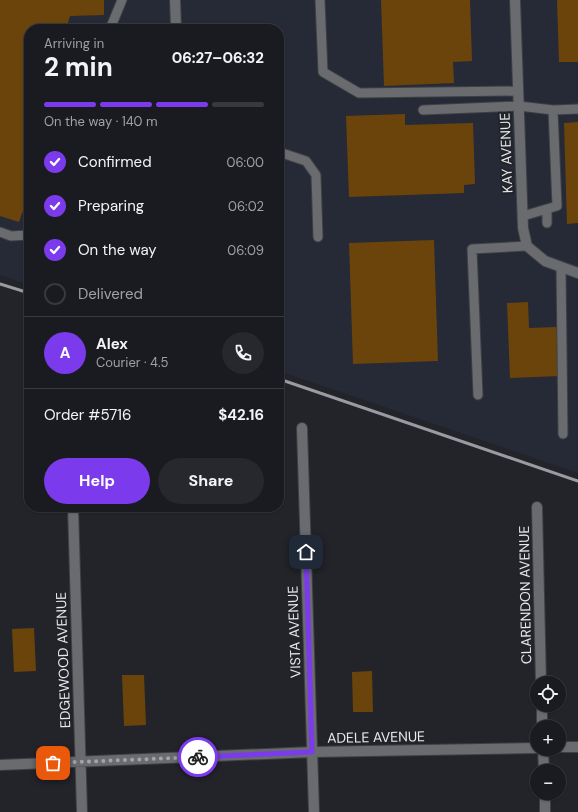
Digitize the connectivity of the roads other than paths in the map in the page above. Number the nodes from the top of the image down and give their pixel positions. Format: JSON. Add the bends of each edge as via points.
{"nodes":[{"id":1,"x":122,"y":0,"type":"edge"},
{"id":2,"x":175,"y":0,"type":"edge"},
{"id":3,"x":320,"y":0,"type":"edge"},
{"id":4,"x":515,"y":0,"type":"edge"},
{"id":5,"x":112,"y":24,"type":"edge"},
{"id":6,"x":176,"y":24,"type":"edge"},
{"id":7,"x":518,"y":91,"type":"junction"},
{"id":8,"x":519,"y":106,"type":"junction"},
{"id":9,"x":578,"y":109,"type":"edge"},
{"id":10,"x":423,"y":110,"type":"dead end"},
{"id":11,"x":553,"y":110,"type":"junction"},
{"id":12,"x":284,"y":154,"type":"edge"},
{"id":13,"x":547,"y":209,"type":"junction"},
{"id":14,"x":522,"y":216,"type":"junction"},
{"id":15,"x":547,"y":223,"type":"dead end"},
{"id":16,"x":0,"y":232,"type":"edge"},
{"id":17,"x":24,"y":235,"type":"edge"},
{"id":18,"x":318,"y":237,"type":"dead end"},
{"id":19,"x":527,"y":246,"type":"junction"},
{"id":20,"x":561,"y":267,"type":"junction"},
{"id":21,"x":578,"y":273,"type":"edge"},
{"id":22,"x":478,"y":395,"type":"dead end"},
{"id":23,"x":302,"y":428,"type":"dead end"},
{"id":24,"x":562,"y":434,"type":"dead end"},
{"id":25,"x":537,"y":507,"type":"dead end"},
{"id":26,"x":73,"y":512,"type":"edge"},
{"id":27,"x":541,"y":676,"type":"edge"},
{"id":28,"x":566,"y":747,"type":"edge"},
{"id":29,"x":578,"y":747,"type":"edge"},
{"id":30,"x":530,"y":748,"type":"edge"},
{"id":31,"x":312,"y":752,"type":"junction"},
{"id":32,"x":80,"y":762,"type":"junction"},
{"id":33,"x":0,"y":765,"type":"edge"},
{"id":34,"x":545,"y":800,"type":"edge"},
{"id":35,"x":82,"y":812,"type":"edge"},
{"id":36,"x":314,"y":812,"type":"edge"},
{"id":37,"x":545,"y":812,"type":"edge"}],
"edges":[{"from":1,"to":5,"type":"lane"},
{"from":2,"to":6,"type":"street"},
{"from":3,"to":7,"type":"lane","via":[[323,72],[359,93]]},
{"from":4,"to":7,"type":"street","name":"KAY AVENUE"},
{"from":7,"to":8,"type":"street","name":"KAY AVENUE"},
{"from":8,"to":10,"type":"lane"},
{"from":8,"to":11,"type":"lane"},
{"from":8,"to":14,"type":"street","name":"KAY AVENUE"},
{"from":9,"to":11,"type":"lane"},
{"from":11,"to":13,"type":"lane","via":[[557,206]]},
{"from":12,"to":18,"type":"lane","via":[[306,161],[316,175]]},
{"from":13,"to":14,"type":"lane"},
{"from":13,"to":15,"type":"lane"},
{"from":14,"to":19,"type":"street","name":"KAY AVENUE"},
{"from":16,"to":17,"type":"lane","via":[[11,236]]},
{"from":19,"to":20,"type":"street","via":[[545,261]]},
{"from":19,"to":22,"type":"lane","via":[[472,249]]},
{"from":20,"to":21,"type":"street"},
{"from":20,"to":24,"type":"lane"},
{"from":23,"to":31,"type":"street","name":"VISTA AVENUE"},
{"from":25,"to":27,"type":"street","name":"CLARENDON AVENUE"},
{"from":26,"to":32,"type":"street","name":"EDGEWOOD AVENUE"},
{"from":28,"to":29,"type":"street"},
{"from":30,"to":31,"type":"street","name":"ADELE AVENUE"},
{"from":31,"to":32,"type":"street","name":"ADELE AVENUE"},
{"from":31,"to":36,"type":"street","name":"VISTA AVENUE"},
{"from":32,"to":33,"type":"street","name":"ADELE AVENUE"},
{"from":32,"to":35,"type":"street","name":"EDGEWOOD AVENUE"},
{"from":34,"to":37,"type":"street"}]}
